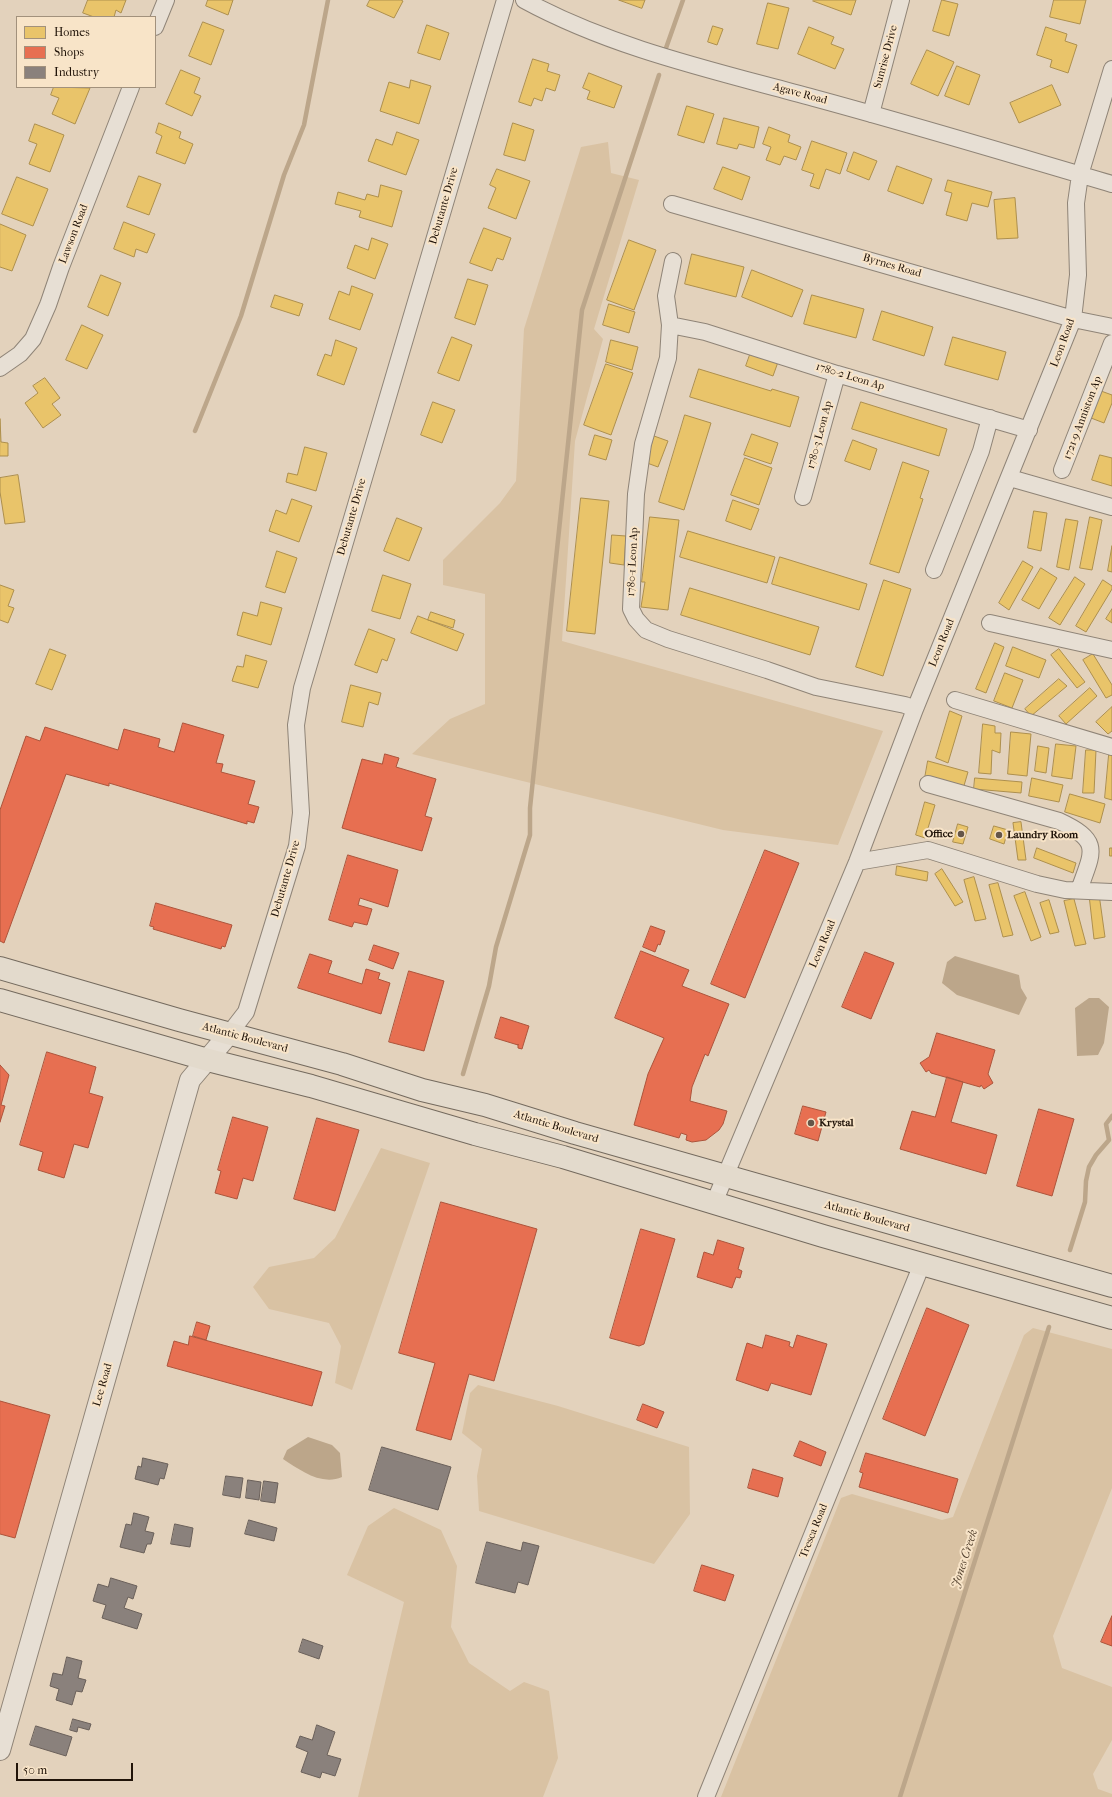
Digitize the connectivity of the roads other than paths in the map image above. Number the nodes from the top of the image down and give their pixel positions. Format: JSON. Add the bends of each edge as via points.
{"nodes":[{"id":1,"x":166,"y":0,"type":"edge"},
{"id":2,"x":505,"y":0,"type":"edge"},
{"id":3,"x":524,"y":0,"type":"edge"},
{"id":4,"x":901,"y":0,"type":"edge"},
{"id":5,"x":156,"y":25,"type":"edge"},
{"id":6,"x":1112,"y":69,"type":"edge"},
{"id":7,"x":132,"y":88,"type":"edge"},
{"id":8,"x":871,"y":114,"type":"junction"},
{"id":9,"x":1080,"y":175,"type":"junction"},
{"id":10,"x":1112,"y":184,"type":"edge"},
{"id":11,"x":672,"y":204,"type":"dead end"},
{"id":12,"x":673,"y":261,"type":"dead end"},
{"id":13,"x":1073,"y":319,"type":"junction"},
{"id":14,"x":670,"y":326,"type":"junction"},
{"id":15,"x":1112,"y":327,"type":"edge"},
{"id":16,"x":1112,"y":343,"type":"edge"},
{"id":17,"x":0,"y":368,"type":"edge"},
{"id":18,"x":837,"y":374,"type":"junction"},
{"id":19,"x":990,"y":418,"type":"junction"},
{"id":20,"x":1029,"y":430,"type":"junction"},
{"id":21,"x":1062,"y":470,"type":"dead end"},
{"id":22,"x":1010,"y":478,"type":"junction"},
{"id":23,"x":803,"y":497,"type":"dead end"},
{"id":24,"x":1112,"y":507,"type":"edge"},
{"id":25,"x":934,"y":570,"type":"dead end"},
{"id":26,"x":990,"y":623,"type":"dead end"},
{"id":27,"x":1112,"y":650,"type":"edge"},
{"id":28,"x":955,"y":700,"type":"dead end"},
{"id":29,"x":916,"y":709,"type":"junction"},
{"id":30,"x":1112,"y":747,"type":"edge"},
{"id":31,"x":928,"y":784,"type":"dead end"},
{"id":32,"x":857,"y":862,"type":"junction"},
{"id":33,"x":1078,"y":890,"type":"junction"},
{"id":34,"x":1112,"y":892,"type":"edge"},
{"id":35,"x":0,"y":968,"type":"edge"},
{"id":36,"x":0,"y":1000,"type":"edge"},
{"id":37,"x":229,"y":1034,"type":"junction"},
{"id":38,"x":208,"y":1060,"type":"junction"},
{"id":39,"x":726,"y":1176,"type":"junction"},
{"id":40,"x":714,"y":1203,"type":"junction"},
{"id":41,"x":979,"y":1249,"type":"junction"},
{"id":42,"x":922,"y":1264,"type":"junction"},
{"id":43,"x":1112,"y":1286,"type":"edge"},
{"id":44,"x":1112,"y":1318,"type":"edge"},
{"id":45,"x":0,"y":1750,"type":"edge"},
{"id":46,"x":706,"y":1797,"type":"edge"}],
"edges":[{"from":1,"to":5,"type":"street"},
{"from":2,"to":37,"type":"street","name":"Debutante Drive","via":[[302,688],[296,725],[301,812],[297,846],[246,1012]]},
{"from":3,"to":8,"type":"street","name":"Agave Road","via":[[555,17],[617,42]]},
{"from":4,"to":8,"type":"street","name":"Sunrise Drive"},
{"from":6,"to":9,"type":"street","name":"Leon Road"},
{"from":7,"to":17,"type":"street","name":"Lawson Road","via":[[33,339],[20,354]]},
{"from":8,"to":9,"type":"street","name":"Agave Road"},
{"from":9,"to":10,"type":"street","name":"Agave Road"},
{"from":9,"to":13,"type":"street","name":"Leon Road","via":[[1076,204],[1078,275]]},
{"from":11,"to":13,"type":"street","name":"Byrnes Road"},
{"from":12,"to":14,"type":"street","name":"1780-1 Leon Ap","via":[[666,296]]},
{"from":13,"to":15,"type":"street","name":"Byrnes Road"},
{"from":13,"to":20,"type":"street","name":"Leon Road"},
{"from":14,"to":18,"type":"street","name":"1780-2 Leon Ap","via":[[705,332]]},
{"from":14,"to":29,"type":"street","name":"1780-1 Leon Ap","via":[[668,358],[644,444],[636,494],[631,609],[636,619],[646,630],[668,639],[816,687]]},
{"from":16,"to":21,"type":"street","name":"1721-9 Anniston Ap"},
{"from":18,"to":19,"type":"street","name":"1780-2 Leon Ap"},
{"from":18,"to":23,"type":"street","name":"1780-3 Leon Ap"},
{"from":19,"to":20,"type":"street","name":"1780-2 Leon Ap"},
{"from":19,"to":25,"type":"street","via":[[981,451]]},
{"from":20,"to":22,"type":"street","name":"Leon Road"},
{"from":22,"to":24,"type":"street"},
{"from":22,"to":29,"type":"street","name":"Leon Road"},
{"from":26,"to":27,"type":"street"},
{"from":28,"to":30,"type":"street"},
{"from":29,"to":32,"type":"street","name":"Leon Road"},
{"from":31,"to":33,"type":"street","via":[[1058,821],[1077,829],[1088,839],[1092,852]]},
{"from":32,"to":33,"type":"street","via":[[928,850],[1037,884]]},
{"from":32,"to":39,"type":"street","name":"Leon Road"},
{"from":33,"to":34,"type":"street"},
{"from":35,"to":37,"type":"highway","name":"Atlantic Boulevard"},
{"from":36,"to":38,"type":"highway"},
{"from":37,"to":38,"type":"street","name":"Lee Road"},
{"from":37,"to":39,"type":"highway","name":"Atlantic Boulevard","via":[[342,1064],[422,1090],[484,1105]]},
{"from":38,"to":40,"type":"highway","via":[[311,1086],[563,1157]]},
{"from":38,"to":45,"type":"street","name":"Lee Road","via":[[190,1080]]},
{"from":39,"to":40,"type":"street","name":"Leon Road"},
{"from":39,"to":41,"type":"highway","name":"Atlantic Boulevard"},
{"from":40,"to":42,"type":"highway"},
{"from":41,"to":42,"type":"highway","via":[[965,1262],[940,1254]]},
{"from":41,"to":43,"type":"highway","name":"Atlantic Boulevard"},
{"from":42,"to":44,"type":"highway"},
{"from":42,"to":46,"type":"street","name":"Tresca Road"}]}
